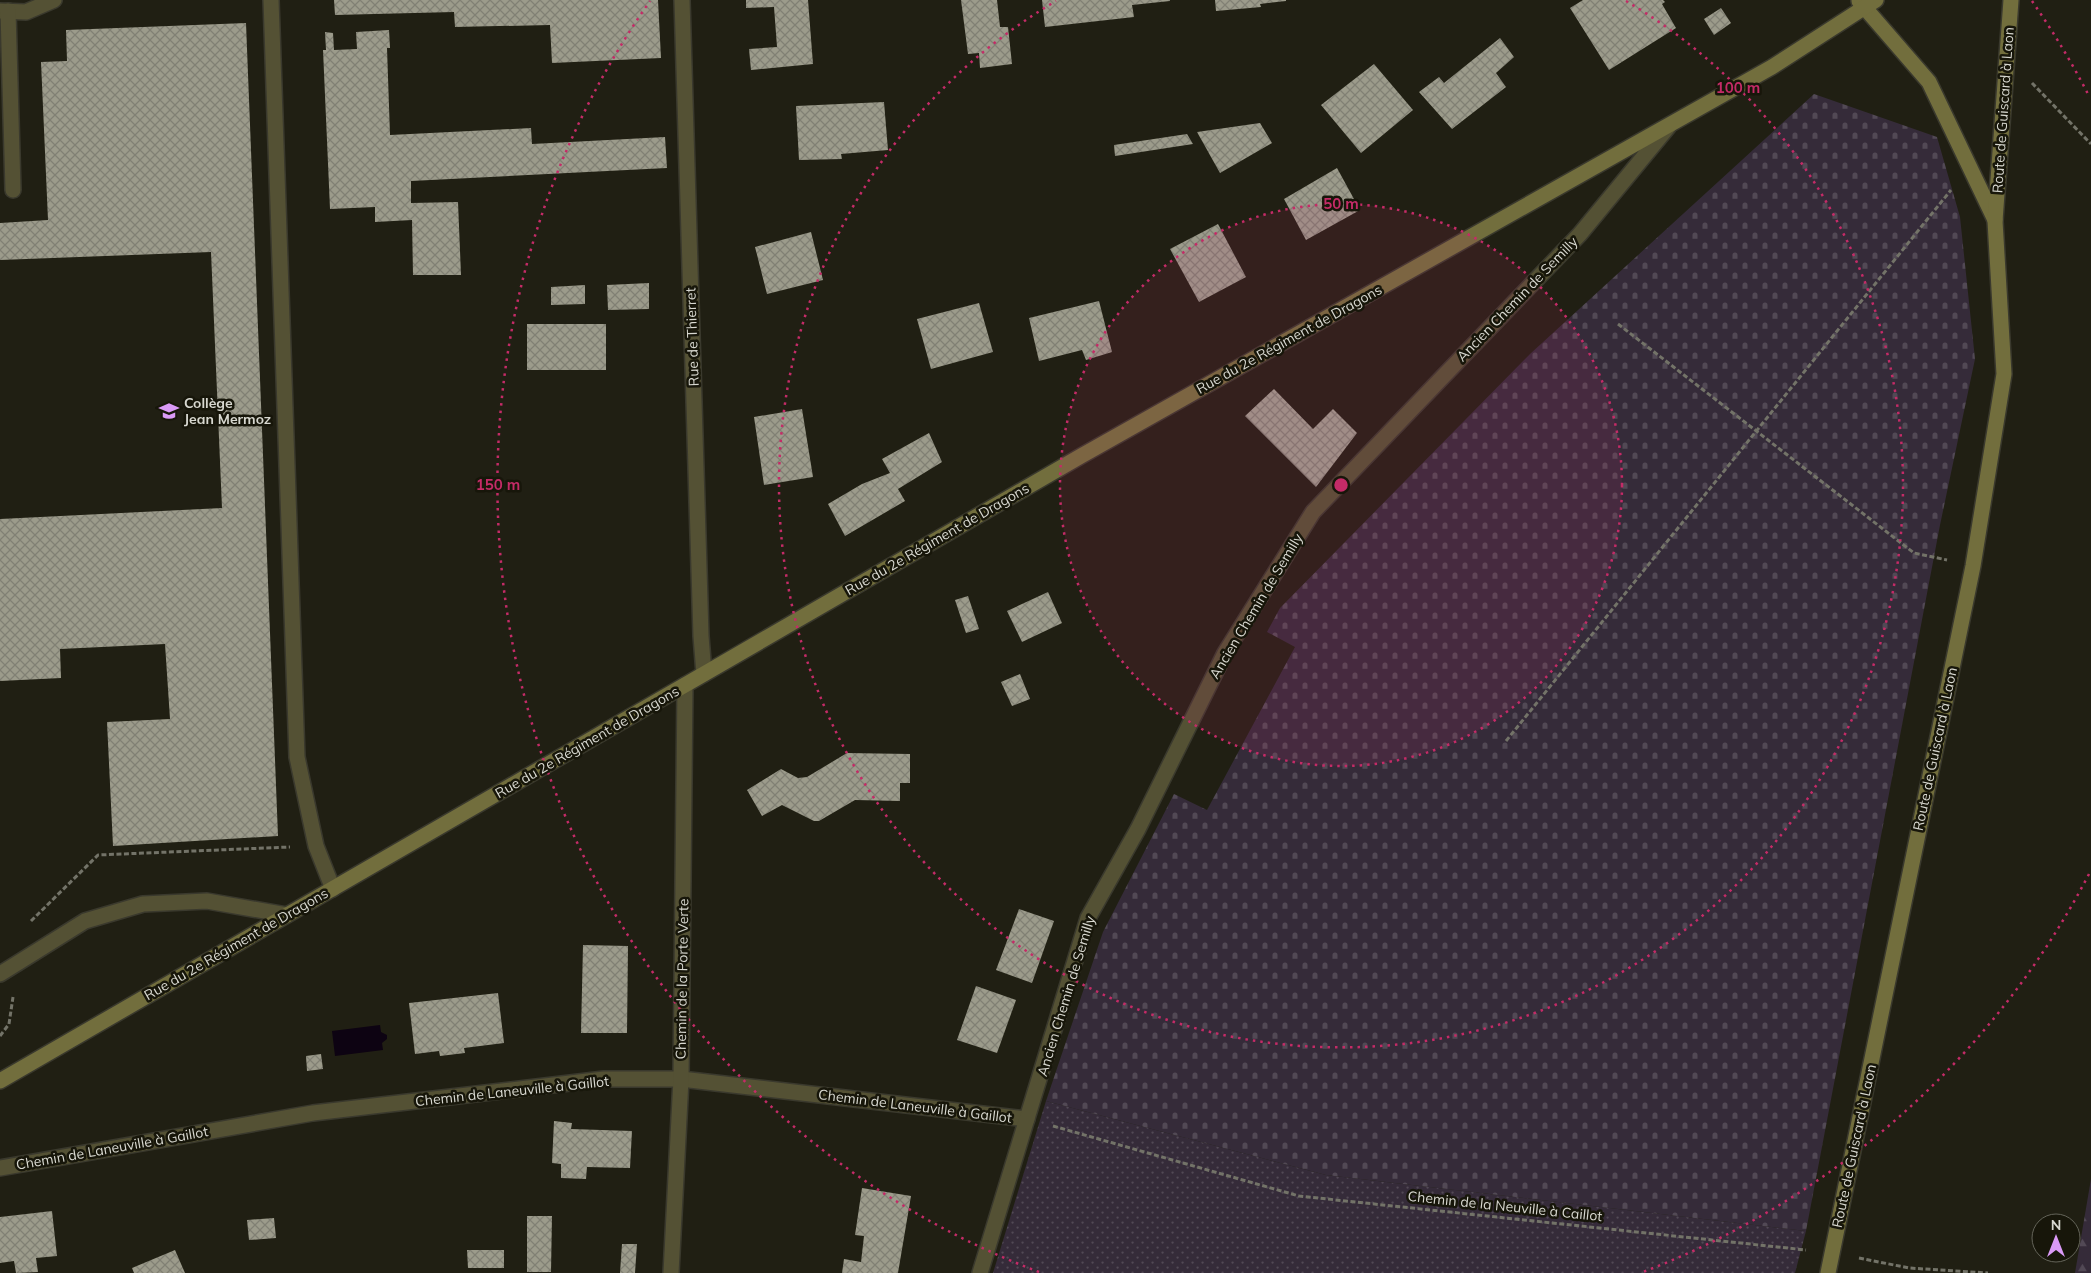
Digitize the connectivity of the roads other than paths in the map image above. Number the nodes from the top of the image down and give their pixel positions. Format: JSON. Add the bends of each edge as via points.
{"nodes":[{"id":1,"x":54,"y":0,"type":"edge"},
{"id":2,"x":271,"y":0,"type":"edge"},
{"id":3,"x":682,"y":0,"type":"edge"},
{"id":4,"x":2011,"y":0,"type":"edge"},
{"id":5,"x":1867,"y":3,"type":"edge"},
{"id":6,"x":4,"y":11,"type":"edge"},
{"id":7,"x":1669,"y":126,"type":"junction"},
{"id":8,"x":13,"y":190,"type":"dead end"},
{"id":9,"x":1995,"y":221,"type":"junction"},
{"id":10,"x":704,"y":674,"type":"junction"},
{"id":11,"x":685,"y":685,"type":"junction"},
{"id":12,"x":333,"y":889,"type":"junction"},
{"id":13,"x":287,"y":915,"type":"junction"},
{"id":14,"x":0,"y":974,"type":"edge"},
{"id":15,"x":681,"y":1079,"type":"junction"},
{"id":16,"x":0,"y":1081,"type":"edge"},
{"id":17,"x":1028,"y":1119,"type":"junction"},
{"id":18,"x":0,"y":1168,"type":"edge"},
{"id":19,"x":671,"y":1273,"type":"edge"},
{"id":20,"x":980,"y":1273,"type":"edge"},
{"id":21,"x":1828,"y":1273,"type":"edge"}],
"edges":[{"from":1,"to":6,"type":"street","via":[[26,12]]},
{"from":2,"to":12,"type":"street","via":[[297,757],[316,846]]},
{"from":3,"to":10,"type":"street","name":"Rue de Thierret"},
{"from":4,"to":9,"type":"street","name":"Route de Guiscard à Laon"},
{"from":5,"to":7,"type":"street","name":"Rue du 2e Régiment de Dragons","via":[[1772,67]]},
{"from":5,"to":9,"type":"street","name":"Route de Guiscard à Laon","via":[[1929,82]]},
{"from":6,"to":8,"type":"street"},
{"from":7,"to":10,"type":"street","name":"Rue du 2e Régiment de Dragons","via":[[1081,456]]},
{"from":7,"to":17,"type":"street","name":"Ancien Chemin de Semilly","via":[[1580,234],[1312,512],[1225,653],[1138,829],[1088,918]]},
{"from":9,"to":21,"type":"street","name":"Route de Guiscard à Laon","via":[[2004,374],[1972,566]]},
{"from":10,"to":11,"type":"street","name":"Rue du 2e Régiment de Dragons"},
{"from":11,"to":12,"type":"street","name":"Rue du 2e Régiment de Dragons"},
{"from":11,"to":15,"type":"street","name":"Chemin de la Porte Verte"},
{"from":12,"to":13,"type":"street","name":"Rue du 2e Régiment de Dragons"},
{"from":13,"to":14,"type":"street","via":[[207,901],[144,904],[84,921]]},
{"from":13,"to":16,"type":"street","name":"Rue du 2e Régiment de Dragons"},
{"from":15,"to":17,"type":"street","name":"Chemin de Laneuville à Gaillot"},
{"from":15,"to":18,"type":"street","name":"Chemin de Laneuville à Gaillot","via":[[604,1079],[314,1113]]},
{"from":15,"to":19,"type":"street","name":"Chemin de la Porte Verte"},
{"from":17,"to":20,"type":"street","name":"Ancien Chemin de Semilly"}]}
